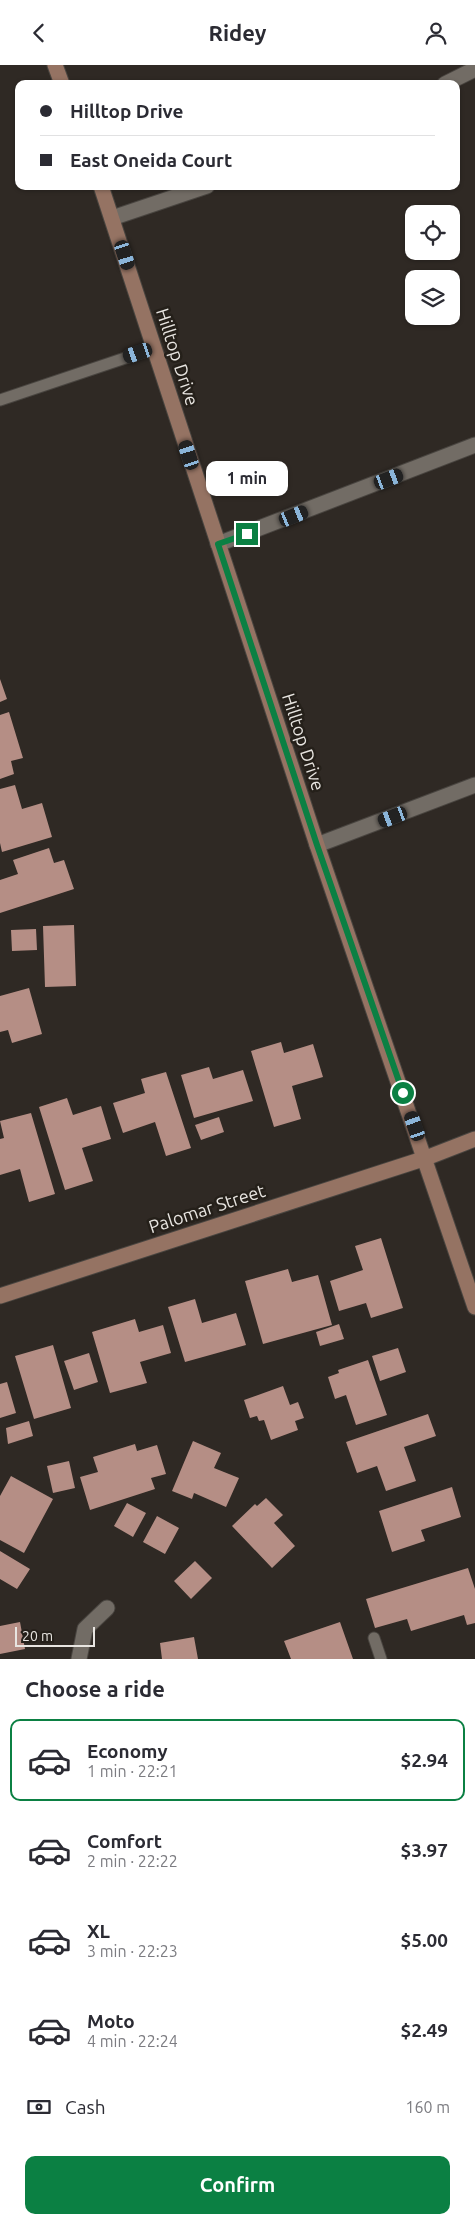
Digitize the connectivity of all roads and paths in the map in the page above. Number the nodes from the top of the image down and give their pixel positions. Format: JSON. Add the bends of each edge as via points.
{"nodes":[{"id":1,"x":55,"y":65,"type":"edge"},
{"id":2,"x":475,"y":69,"type":"edge"},
{"id":3,"x":61,"y":80,"type":"edge"},
{"id":4,"x":453,"y":80,"type":"edge"},
{"id":5,"x":102,"y":190,"type":"edge"},
{"id":6,"x":195,"y":190,"type":"edge"},
{"id":7,"x":112,"y":218,"type":"junction"},
{"id":8,"x":155,"y":348,"type":"junction"},
{"id":9,"x":0,"y":400,"type":"edge"},
{"id":10,"x":475,"y":445,"type":"edge"},
{"id":11,"x":218,"y":544,"type":"junction"},
{"id":12,"x":475,"y":785,"type":"edge"},
{"id":13,"x":317,"y":845,"type":"junction"},
{"id":14,"x":475,"y":1139,"type":"edge"},
{"id":15,"x":426,"y":1158,"type":"junction"},
{"id":16,"x":0,"y":1296,"type":"edge"},
{"id":17,"x":475,"y":1307,"type":"edge"},
{"id":18,"x":106,"y":1608,"type":"dead end"},
{"id":19,"x":374,"y":1638,"type":"dead end"},
{"id":20,"x":79,"y":1659,"type":"edge"},
{"id":21,"x":381,"y":1659,"type":"edge"}],
"edges":[{"from":1,"to":3,"type":"main road"},
{"from":2,"to":4,"type":"street"},
{"from":5,"to":7,"type":"main road","name":"Hilltop Drive"},
{"from":6,"to":7,"type":"street"},
{"from":7,"to":8,"type":"main road","name":"Hilltop Drive"},
{"from":8,"to":9,"type":"lane"},
{"from":8,"to":11,"type":"main road","name":"Hilltop Drive"},
{"from":10,"to":11,"type":"street"},
{"from":11,"to":13,"type":"main road","name":"Hilltop Drive"},
{"from":12,"to":13,"type":"street"},
{"from":13,"to":15,"type":"main road","name":"Hilltop Drive"},
{"from":14,"to":15,"type":"main road","name":"Palomar Street"},
{"from":15,"to":16,"type":"main road","name":"Palomar Street"},
{"from":15,"to":17,"type":"main road","name":"Hilltop Drive"},
{"from":18,"to":20,"type":"street","via":[[85,1629]]},
{"from":19,"to":21,"type":"lane"}]}
